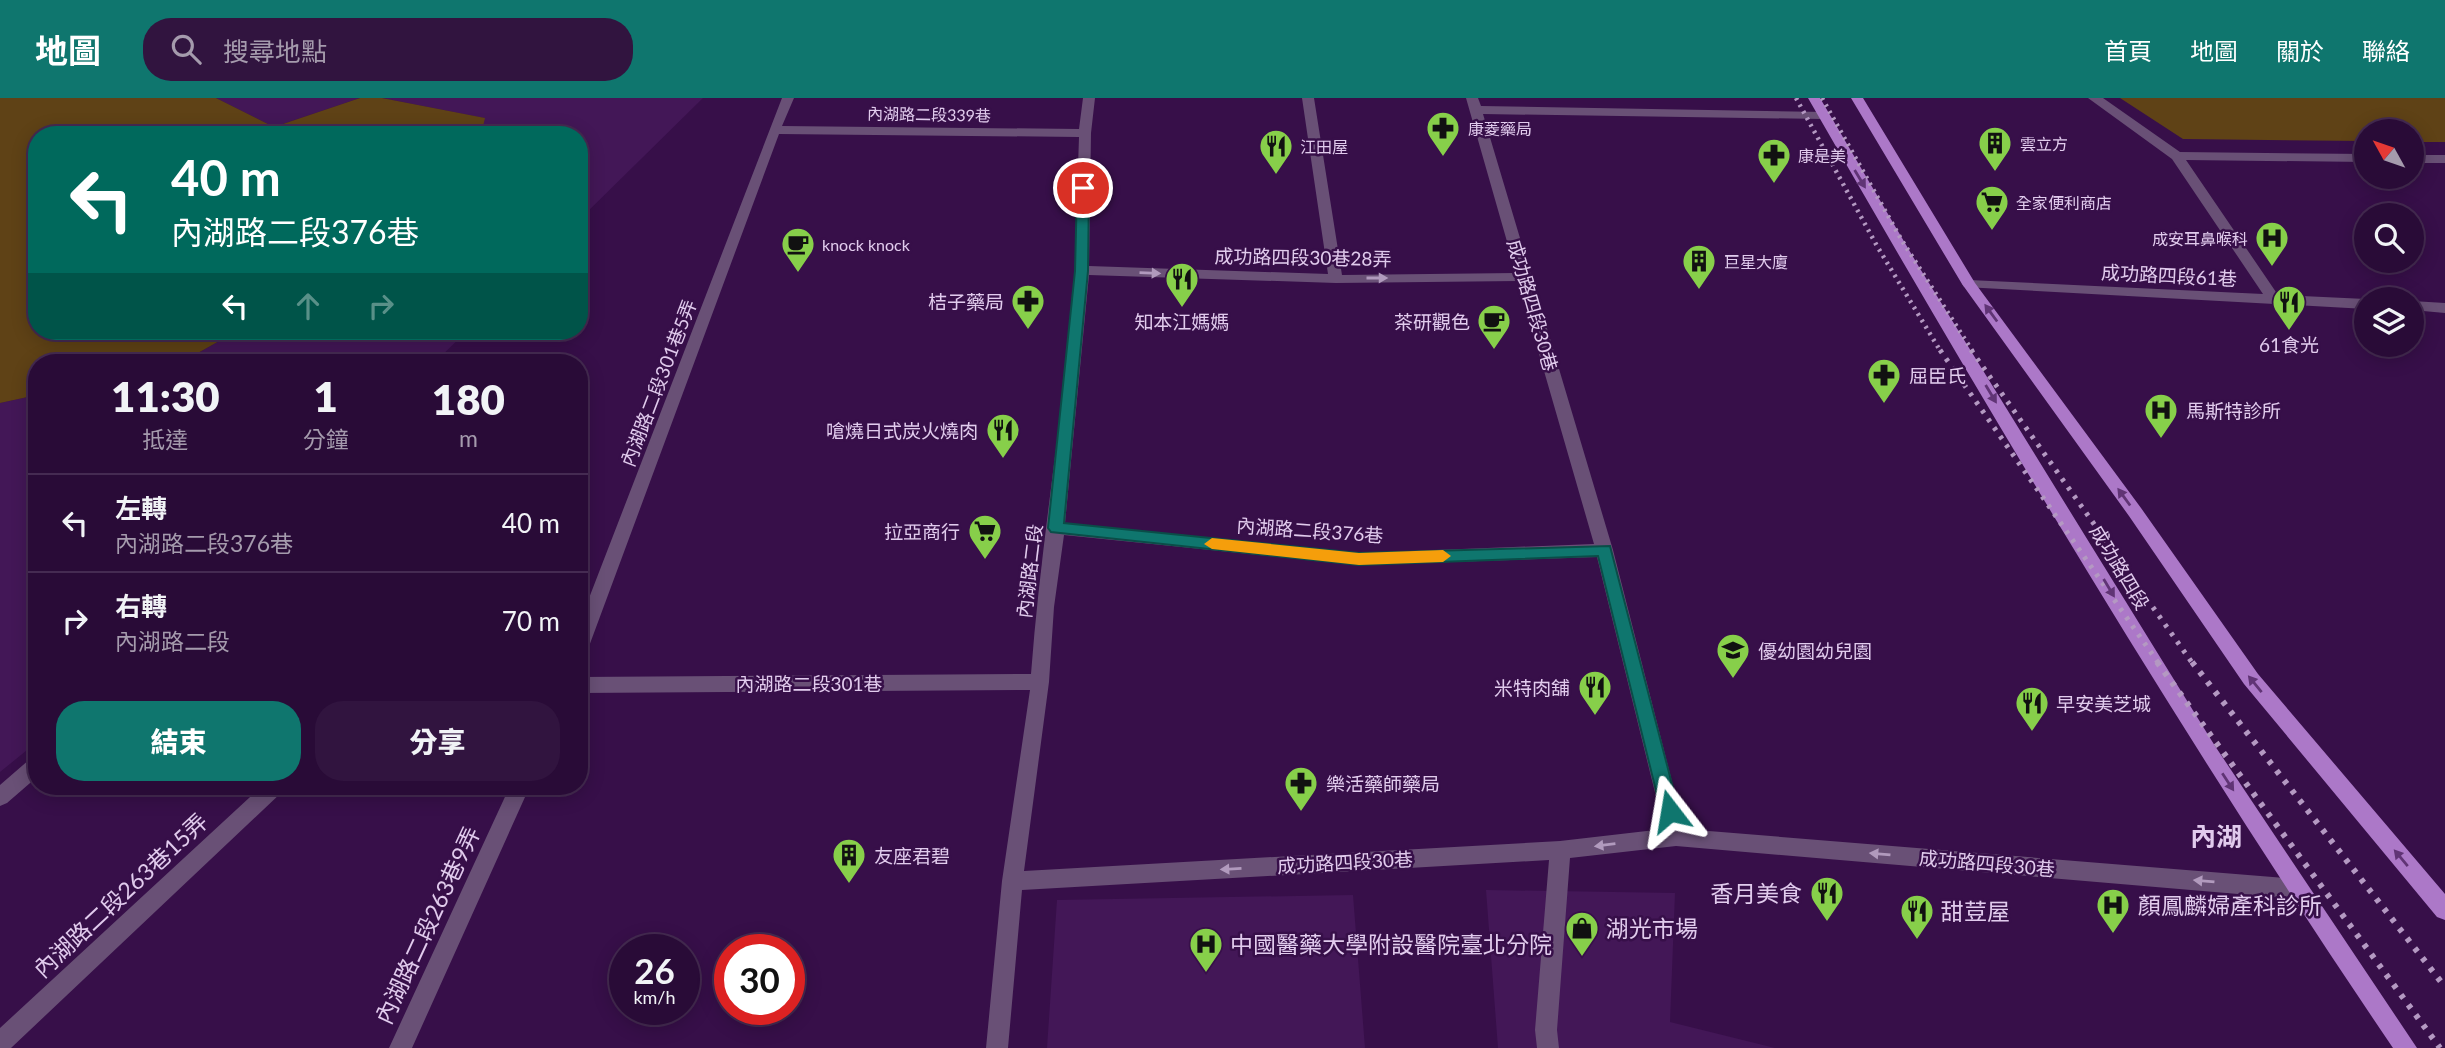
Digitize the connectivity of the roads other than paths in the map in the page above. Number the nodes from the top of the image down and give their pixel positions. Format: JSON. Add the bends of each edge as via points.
{"nodes":[{"id":1,"x":788,"y":98,"type":"edge"},
{"id":2,"x":1089,"y":98,"type":"edge"},
{"id":3,"x":1308,"y":98,"type":"edge"},
{"id":4,"x":1814,"y":98,"type":"edge"},
{"id":5,"x":1857,"y":98,"type":"edge"},
{"id":6,"x":2094,"y":98,"type":"edge"},
{"id":7,"x":1473,"y":104,"type":"edge"},
{"id":8,"x":1822,"y":116,"type":"junction"},
{"id":9,"x":774,"y":130,"type":"junction"},
{"id":10,"x":1084,"y":133,"type":"junction"},
{"id":11,"x":2177,"y":156,"type":"junction"},
{"id":12,"x":2354,"y":158,"type":"edge"},
{"id":13,"x":2424,"y":159,"type":"edge"},
{"id":14,"x":2445,"y":159,"type":"edge"},
{"id":15,"x":1082,"y":271,"type":"junction"},
{"id":16,"x":1524,"y":277,"type":"junction"},
{"id":17,"x":1336,"y":279,"type":"junction"},
{"id":18,"x":1969,"y":284,"type":"junction"},
{"id":19,"x":2273,"y":299,"type":"junction"},
{"id":20,"x":2354,"y":303,"type":"edge"},
{"id":21,"x":2424,"y":307,"type":"edge"},
{"id":22,"x":2445,"y":308,"type":"edge"},
{"id":23,"x":1056,"y":528,"type":"junction"},
{"id":24,"x":1604,"y":550,"type":"junction"},
{"id":25,"x":588,"y":625,"type":"edge"},
{"id":26,"x":1040,"y":682,"type":"junction"},
{"id":27,"x":588,"y":685,"type":"edge"},
{"id":28,"x":28,"y":773,"type":"edge"},
{"id":29,"x":265,"y":795,"type":"edge"},
{"id":30,"x":516,"y":795,"type":"edge"},
{"id":31,"x":0,"y":797,"type":"edge"},
{"id":32,"x":1676,"y":837,"type":"junction"},
{"id":33,"x":1560,"y":850,"type":"junction"},
{"id":34,"x":1012,"y":881,"type":"junction"},
{"id":35,"x":2297,"y":889,"type":"junction"},
{"id":36,"x":2445,"y":910,"type":"edge"},
{"id":37,"x":0,"y":1042,"type":"edge"},
{"id":38,"x":400,"y":1048,"type":"edge"},
{"id":39,"x":997,"y":1048,"type":"edge"},
{"id":40,"x":1548,"y":1048,"type":"edge"},
{"id":41,"x":2406,"y":1048,"type":"edge"}],
"edges":[{"from":1,"to":9,"type":"street","name":"內湖路二段301巷5弄"},
{"from":2,"to":10,"type":"street","name":"內湖路二段"},
{"from":3,"to":17,"type":"street"},
{"from":4,"to":8,"type":"main road","name":"成功路四段"},
{"from":5,"to":18,"type":"main road","name":"成功路四段"},
{"from":6,"to":11,"type":"street"},
{"from":7,"to":8,"type":"street","name":"成功路四段30巷"},
{"from":7,"to":16,"type":"street","name":"成功路四段30巷"},
{"from":8,"to":35,"type":"main road","name":"成功路四段","one_way":true,"via":[[2208,752]]},
{"from":9,"to":10,"type":"street","name":"內湖路二段339巷"},
{"from":9,"to":25,"type":"street","name":"內湖路二段301巷5弄"},
{"from":10,"to":15,"type":"street","name":"內湖路二段"},
{"from":11,"to":12,"type":"street"},
{"from":11,"to":19,"type":"street"},
{"from":13,"to":14,"type":"street"},
{"from":15,"to":17,"type":"street","name":"成功路四段30巷28弄","one_way":true},
{"from":15,"to":23,"type":"street","name":"內湖路二段"},
{"from":17,"to":16,"type":"street","name":"成功路四段30巷28弄","one_way":true},
{"from":16,"to":24,"type":"street","name":"成功路四段30巷"},
{"from":18,"to":19,"type":"street","name":"成功路四段61巷"},
{"from":36,"to":18,"type":"main road","name":"成功路四段","one_way":true,"via":[[2251,679]]},
{"from":19,"to":20,"type":"street","name":"成功路四段61巷"},
{"from":21,"to":22,"type":"street"},
{"from":23,"to":24,"type":"street","name":"內湖路二段376巷","via":[[1359,559]]},
{"from":23,"to":26,"type":"street","name":"內湖路二段"},
{"from":24,"to":32,"type":"street","name":"成功路四段30巷"},
{"from":26,"to":27,"type":"street","name":"內湖路二段301巷"},
{"from":26,"to":34,"type":"street","name":"內湖路二段"},
{"from":28,"to":31,"type":"street"},
{"from":29,"to":37,"type":"street","name":"內湖路二段263巷15弄"},
{"from":30,"to":38,"type":"street","name":"內湖路二段263巷9弄"},
{"from":32,"to":33,"type":"street","name":"成功路四段30巷","one_way":true},
{"from":35,"to":32,"type":"street","name":"成功路四段30巷","one_way":true},
{"from":33,"to":34,"type":"street","name":"成功路四段30巷","one_way":true},
{"from":33,"to":40,"type":"street"},
{"from":34,"to":39,"type":"street","name":"內湖路二段"},
{"from":35,"to":41,"type":"main road","name":"成功路四段"}]}
